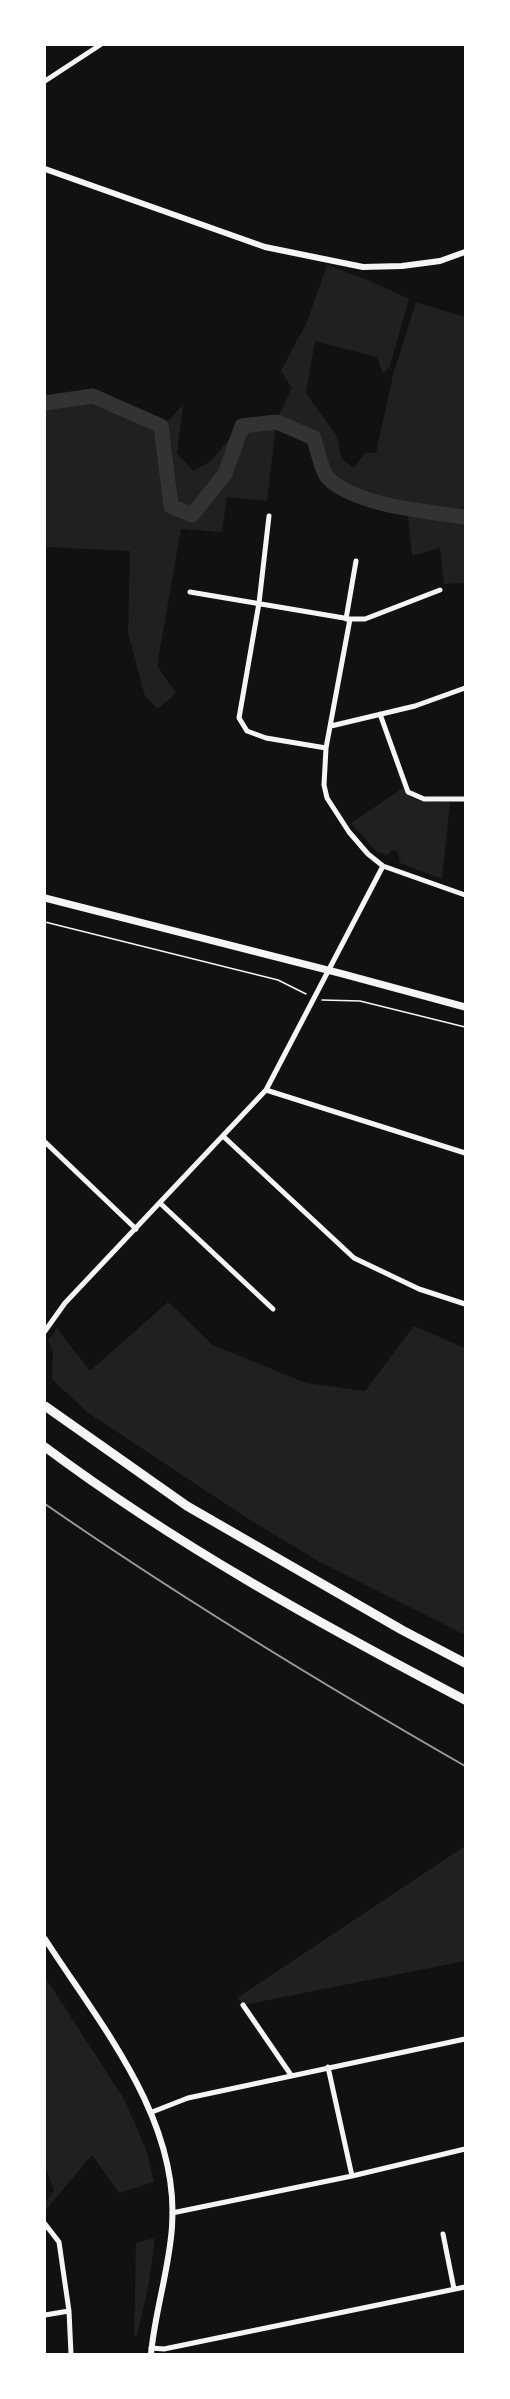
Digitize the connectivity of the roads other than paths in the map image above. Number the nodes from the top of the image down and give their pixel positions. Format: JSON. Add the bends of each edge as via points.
{"nodes":[{"id":1,"x":100,"y":45,"type":"edge"},
{"id":2,"x":45,"y":81,"type":"edge"},
{"id":3,"x":45,"y":169,"type":"edge"},
{"id":4,"x":465,"y":252,"type":"edge"},
{"id":5,"x":269,"y":516,"type":"dead end"},
{"id":6,"x":356,"y":561,"type":"dead end"},
{"id":7,"x":440,"y":590,"type":"dead end"},
{"id":8,"x":190,"y":591,"type":"dead end"},
{"id":9,"x":259,"y":603,"type":"junction"},
{"id":10,"x":348,"y":619,"type":"junction"},
{"id":11,"x":465,"y":688,"type":"edge"},
{"id":12,"x":380,"y":714,"type":"junction"},
{"id":13,"x":331,"y":726,"type":"junction"},
{"id":14,"x":326,"y":748,"type":"junction"},
{"id":15,"x":465,"y":799,"type":"edge"},
{"id":16,"x":382,"y":866,"type":"junction"},
{"id":17,"x":465,"y":895,"type":"edge"},
{"id":18,"x":45,"y":898,"type":"edge"},
{"id":19,"x":465,"y":1007,"type":"edge"},
{"id":20,"x":266,"y":1089,"type":"junction"},
{"id":21,"x":224,"y":1137,"type":"junction"},
{"id":22,"x":45,"y":1142,"type":"edge"},
{"id":23,"x":465,"y":1153,"type":"edge"},
{"id":24,"x":161,"y":1204,"type":"junction"},
{"id":25,"x":136,"y":1229,"type":"junction"},
{"id":26,"x":465,"y":1304,"type":"edge"},
{"id":27,"x":273,"y":1309,"type":"dead end"},
{"id":28,"x":45,"y":1331,"type":"edge"},
{"id":29,"x":45,"y":1406,"type":"edge"},
{"id":30,"x":45,"y":1447,"type":"edge"},
{"id":31,"x":465,"y":1663,"type":"edge"},
{"id":32,"x":465,"y":1700,"type":"edge"},
{"id":33,"x":45,"y":1939,"type":"edge"},
{"id":34,"x":243,"y":2005,"type":"dead end"},
{"id":35,"x":465,"y":2039,"type":"edge"},
{"id":36,"x":328,"y":2067,"type":"junction"},
{"id":37,"x":291,"y":2075,"type":"junction"},
{"id":38,"x":152,"y":2112,"type":"junction"},
{"id":39,"x":465,"y":2149,"type":"edge"},
{"id":40,"x":352,"y":2176,"type":"junction"},
{"id":41,"x":172,"y":2213,"type":"junction"},
{"id":42,"x":45,"y":2224,"type":"edge"},
{"id":43,"x":443,"y":2234,"type":"dead end"},
{"id":44,"x":465,"y":2287,"type":"edge"},
{"id":45,"x":454,"y":2289,"type":"junction"},
{"id":46,"x":69,"y":2311,"type":"junction"},
{"id":47,"x":45,"y":2315,"type":"edge"},
{"id":48,"x":151,"y":2351,"type":"edge"},
{"id":49,"x":71,"y":2354,"type":"edge"}],
"edges":[{"from":1,"to":2,"type":"street"},
{"from":3,"to":4,"type":"street","via":[[265,247],[353,265],[402,266],[440,261]]},
{"from":5,"to":9,"type":"street"},
{"from":6,"to":10,"type":"street"},
{"from":7,"to":10,"type":"street","via":[[365,618]]},
{"from":8,"to":9,"type":"street"},
{"from":9,"to":10,"type":"street"},
{"from":9,"to":14,"type":"street","via":[[239,718],[247,731],[266,738]]},
{"from":10,"to":13,"type":"street"},
{"from":11,"to":12,"type":"street"},
{"from":12,"to":13,"type":"street"},
{"from":12,"to":15,"type":"street","via":[[408,792],[424,800]]},
{"from":13,"to":14,"type":"street"},
{"from":14,"to":16,"type":"street","via":[[327,798],[349,832]]},
{"from":16,"to":17,"type":"street"},
{"from":16,"to":20,"type":"street"},
{"from":18,"to":19,"type":"main road"},
{"from":20,"to":21,"type":"street"},
{"from":20,"to":23,"type":"street"},
{"from":21,"to":24,"type":"street"},
{"from":21,"to":26,"type":"street","via":[[354,1258],[419,1289]]},
{"from":22,"to":25,"type":"street"},
{"from":24,"to":25,"type":"street"},
{"from":24,"to":27,"type":"street"},
{"from":25,"to":28,"type":"street","via":[[65,1303]]},
{"from":29,"to":31,"type":"highway","via":[[187,1506]]},
{"from":30,"to":32,"type":"highway","via":[[150,1520],[245,1579]]},
{"from":33,"to":38,"type":"street","via":[[126,2064]]},
{"from":34,"to":37,"type":"street"},
{"from":35,"to":36,"type":"street"},
{"from":36,"to":37,"type":"street"},
{"from":36,"to":40,"type":"street"},
{"from":37,"to":38,"type":"street","via":[[188,2098]]},
{"from":38,"to":41,"type":"street","via":[[170,2173]]},
{"from":39,"to":40,"type":"street"},
{"from":40,"to":41,"type":"street"},
{"from":41,"to":48,"type":"street"},
{"from":42,"to":46,"type":"street","via":[[59,2242]]},
{"from":43,"to":45,"type":"street"},
{"from":44,"to":45,"type":"street"},
{"from":45,"to":48,"type":"street"},
{"from":46,"to":47,"type":"street"},
{"from":46,"to":49,"type":"street"}]}
